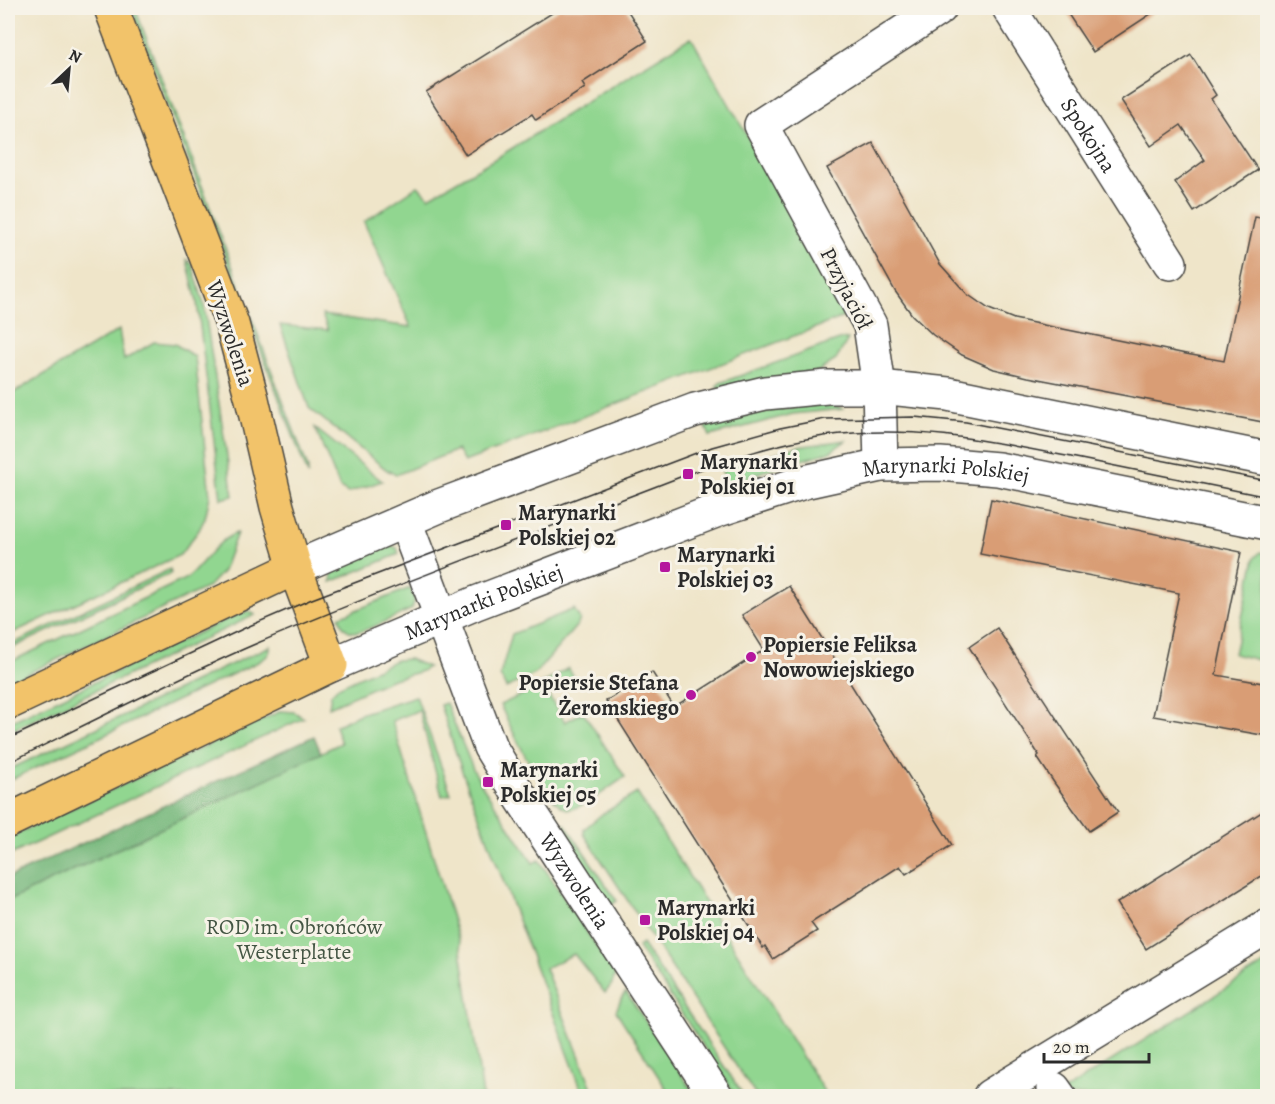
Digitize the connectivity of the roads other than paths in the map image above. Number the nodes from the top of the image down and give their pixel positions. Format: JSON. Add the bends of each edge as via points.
{"nodes":[{"id":1,"x":111,"y":8,"type":"edge"},
{"id":2,"x":940,"y":8,"type":"edge"},
{"id":3,"x":1009,"y":8,"type":"edge"},
{"id":4,"x":1170,"y":263,"type":"dead end"},
{"id":5,"x":879,"y":387,"type":"junction"},
{"id":6,"x":1268,"y":459,"type":"edge"},
{"id":7,"x":881,"y":465,"type":"junction"},
{"id":8,"x":405,"y":521,"type":"junction"},
{"id":9,"x":1268,"y":522,"type":"edge"},
{"id":10,"x":295,"y":568,"type":"junction"},
{"id":11,"x":441,"y":618,"type":"junction"},
{"id":12,"x":331,"y":665,"type":"junction"},
{"id":13,"x":8,"y":703,"type":"edge"},
{"id":14,"x":8,"y":821,"type":"edge"},
{"id":15,"x":1268,"y":926,"type":"edge"},
{"id":16,"x":716,"y":1096,"type":"edge"},
{"id":17,"x":990,"y":1096,"type":"edge"}],
"edges":[{"from":1,"to":10,"type":"main road","name":"Wyzwolenia","via":[[232,324]]},
{"from":2,"to":5,"type":"street","name":"Przyjaciół","via":[[761,125],[870,325]]},
{"from":3,"to":4,"type":"street","name":"Spokojna"},
{"from":5,"to":6,"type":"street","via":[[948,394]]},
{"from":5,"to":7,"type":"street","name":"Przyjaciół"},
{"from":5,"to":8,"type":"street","via":[[765,393],[695,410]]},
{"from":7,"to":9,"type":"street","name":"Marynarki Polskiej","via":[[940,464],[998,469]]},
{"from":7,"to":11,"type":"street","name":"Marynarki Polskiej","via":[[804,482],[718,510]]},
{"from":8,"to":10,"type":"street"},
{"from":8,"to":11,"type":"street","name":"Wyzwolenia"},
{"from":10,"to":12,"type":"main road","name":"Wyzwolenia"},
{"from":10,"to":13,"type":"main road"},
{"from":11,"to":12,"type":"street","name":"Marynarki Polskiej"},
{"from":11,"to":16,"type":"street","name":"Wyzwolenia","via":[[490,747]]},
{"from":12,"to":14,"type":"main road","name":"Marynarki Polskiej"},
{"from":15,"to":17,"type":"street"}]}
